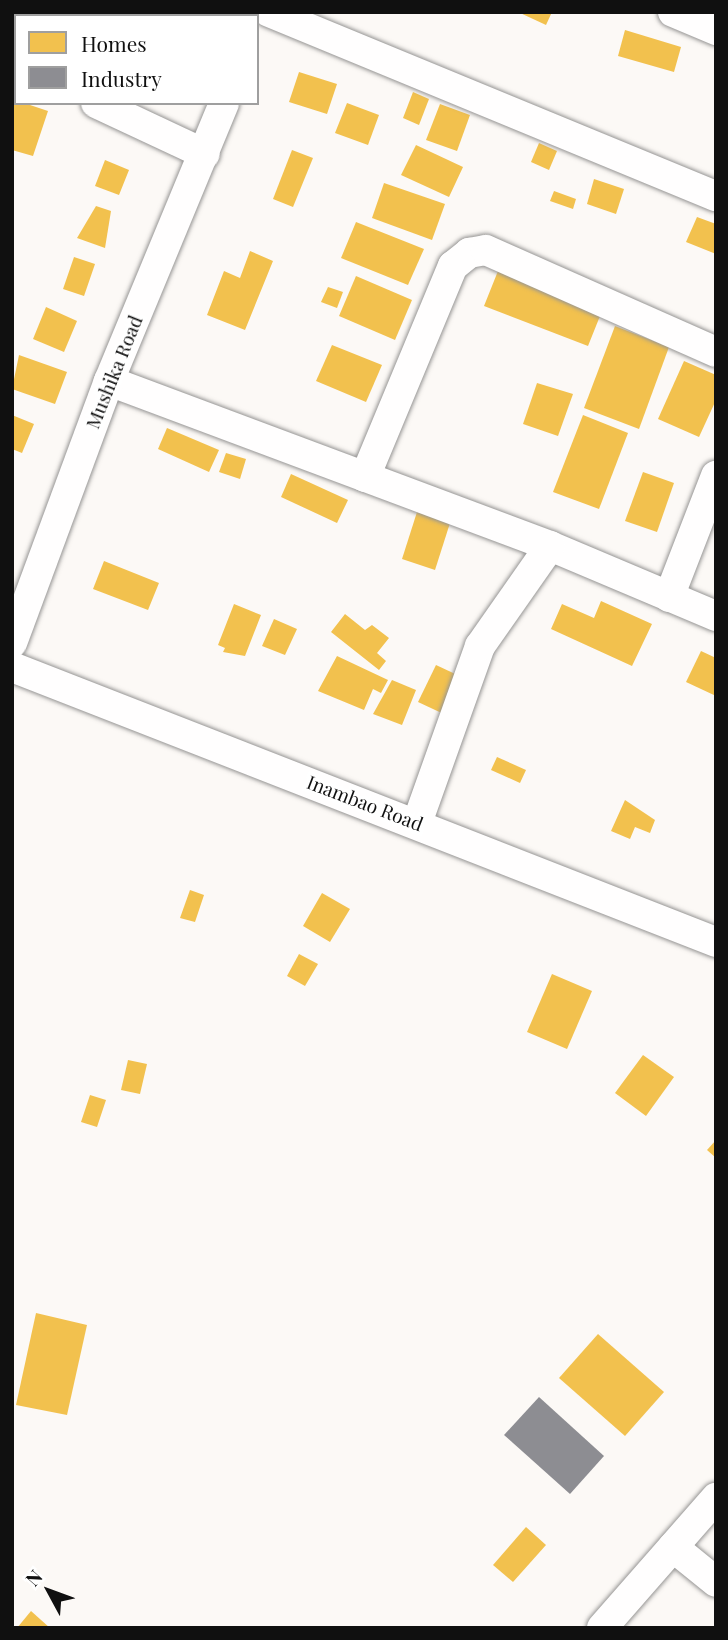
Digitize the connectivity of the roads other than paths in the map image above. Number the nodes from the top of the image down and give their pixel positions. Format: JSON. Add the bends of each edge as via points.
{"nodes":[{"id":1,"x":269,"y":12,"type":"edge"},
{"id":2,"x":673,"y":12,"type":"edge"},
{"id":3,"x":716,"y":30,"type":"edge"},
{"id":4,"x":100,"y":105,"type":"edge"},
{"id":5,"x":223,"y":105,"type":"edge"},
{"id":6,"x":205,"y":154,"type":"junction"},
{"id":7,"x":716,"y":196,"type":"edge"},
{"id":8,"x":716,"y":352,"type":"edge"},
{"id":9,"x":109,"y":381,"type":"junction"},
{"id":10,"x":716,"y":476,"type":"edge"},
{"id":11,"x":365,"y":477,"type":"junction"},
{"id":12,"x":550,"y":546,"type":"junction"},
{"id":13,"x":669,"y":597,"type":"junction"},
{"id":14,"x":716,"y":616,"type":"edge"},
{"id":15,"x":12,"y":643,"type":"edge"},
{"id":16,"x":12,"y":667,"type":"edge"},
{"id":17,"x":417,"y":823,"type":"junction"},
{"id":18,"x":716,"y":942,"type":"edge"},
{"id":19,"x":716,"y":1498,"type":"edge"},
{"id":20,"x":673,"y":1547,"type":"junction"},
{"id":21,"x":716,"y":1582,"type":"edge"},
{"id":22,"x":602,"y":1628,"type":"edge"}],
"edges":[{"from":1,"to":7,"type":"street"},
{"from":2,"to":3,"type":"street"},
{"from":4,"to":6,"type":"street"},
{"from":5,"to":6,"type":"street","name":"Mushika Road"},
{"from":6,"to":9,"type":"street","name":"Mushika Road"},
{"from":8,"to":11,"type":"street","via":[[486,250],[469,253],[453,266]]},
{"from":9,"to":11,"type":"street"},
{"from":9,"to":15,"type":"street","name":"Mushika Road"},
{"from":10,"to":13,"type":"street"},
{"from":11,"to":12,"type":"street"},
{"from":12,"to":13,"type":"street"},
{"from":12,"to":17,"type":"street","via":[[480,646]]},
{"from":13,"to":14,"type":"street"},
{"from":16,"to":17,"type":"street","name":"Inambao Road"},
{"from":17,"to":18,"type":"street","name":"Inambao Road"},
{"from":19,"to":20,"type":"street"},
{"from":20,"to":21,"type":"street"},
{"from":20,"to":22,"type":"street"}]}
